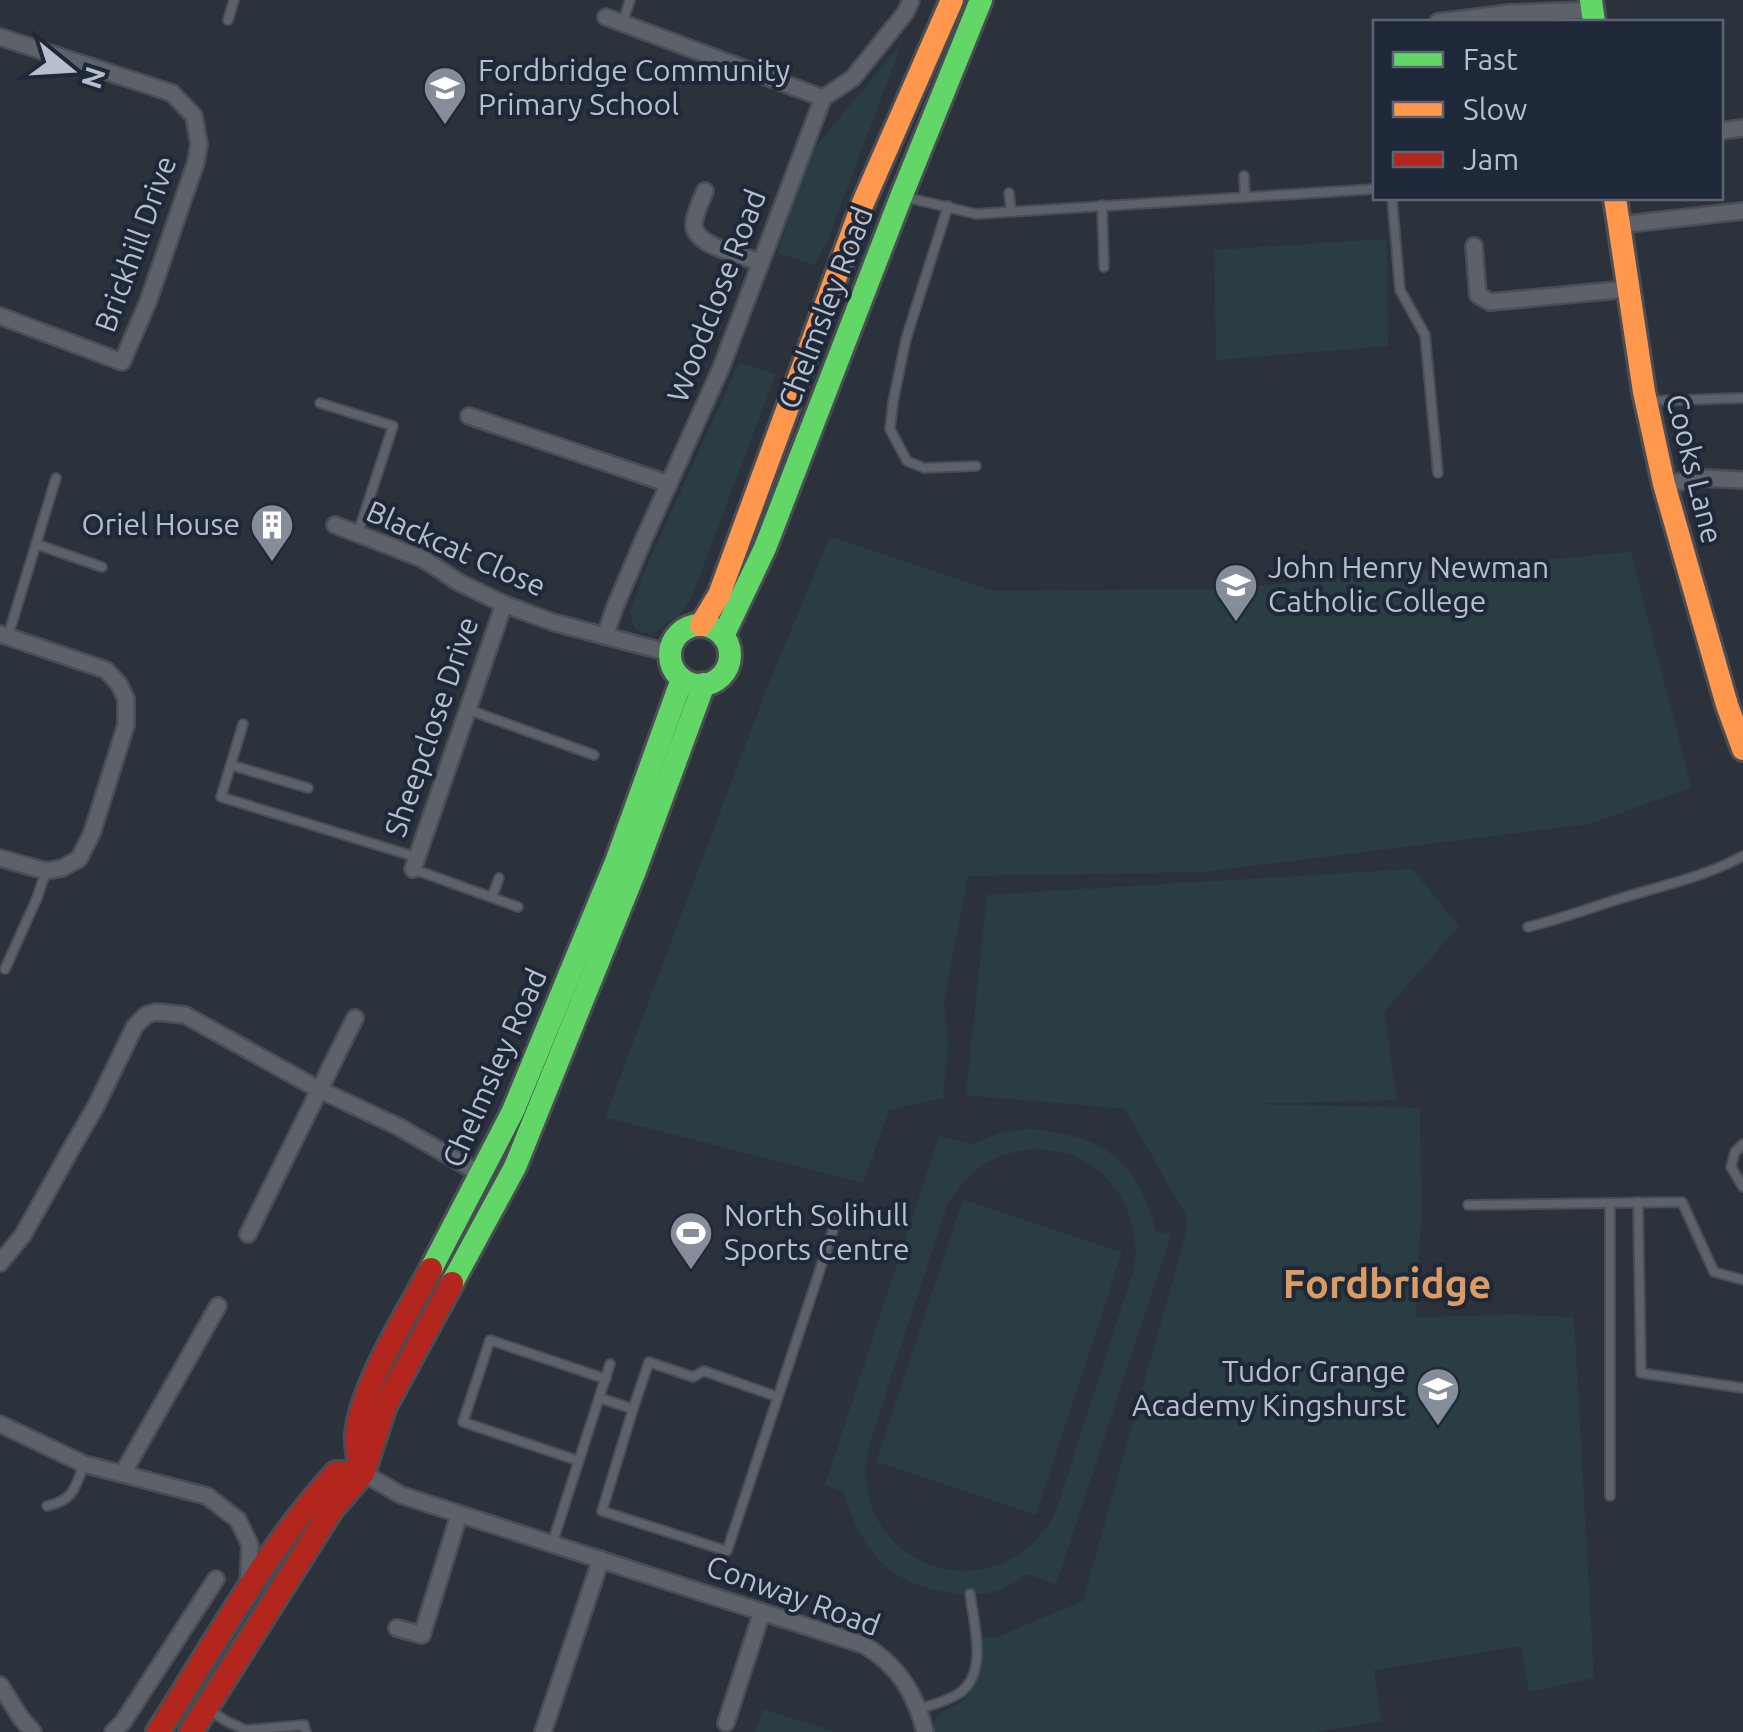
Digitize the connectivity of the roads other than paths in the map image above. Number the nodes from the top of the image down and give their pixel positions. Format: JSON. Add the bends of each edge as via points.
{"nodes":[{"id":1,"x":234,"y":0,"type":"edge"},
{"id":2,"x":630,"y":0,"type":"edge"},
{"id":3,"x":911,"y":0,"type":"edge"},
{"id":4,"x":952,"y":0,"type":"edge"},
{"id":5,"x":981,"y":0,"type":"edge"},
{"id":6,"x":1593,"y":11,"type":"edge"},
{"id":7,"x":606,"y":17,"type":"dead end"},
{"id":8,"x":228,"y":20,"type":"dead end"},
{"id":9,"x":1454,"y":20,"type":"edge"},
{"id":10,"x":622,"y":24,"type":"junction"},
{"id":11,"x":0,"y":37,"type":"edge"},
{"id":12,"x":823,"y":98,"type":"junction"},
{"id":13,"x":1244,"y":176,"type":"dead end"},
{"id":14,"x":1373,"y":188,"type":"edge"},
{"id":15,"x":704,"y":192,"type":"dead end"},
{"id":16,"x":1009,"y":193,"type":"dead end"},
{"id":17,"x":901,"y":196,"type":"junction"},
{"id":18,"x":1244,"y":196,"type":"junction"},
{"id":19,"x":1392,"y":200,"type":"edge"},
{"id":20,"x":1615,"y":200,"type":"edge"},
{"id":21,"x":1102,"y":205,"type":"junction"},
{"id":22,"x":948,"y":206,"type":"junction"},
{"id":23,"x":1010,"y":211,"type":"junction"},
{"id":24,"x":1743,"y":211,"type":"edge"},
{"id":25,"x":1619,"y":225,"type":"junction"},
{"id":26,"x":1474,"y":246,"type":"dead end"},
{"id":27,"x":760,"y":262,"type":"junction"},
{"id":28,"x":1104,"y":267,"type":"dead end"},
{"id":29,"x":1628,"y":288,"type":"junction"},
{"id":30,"x":0,"y":316,"type":"edge"},
{"id":31,"x":1743,"y":398,"type":"edge"},
{"id":32,"x":1646,"y":401,"type":"junction"},
{"id":33,"x":320,"y":403,"type":"dead end"},
{"id":34,"x":468,"y":416,"type":"dead end"},
{"id":35,"x":976,"y":466,"type":"dead end"},
{"id":36,"x":1438,"y":474,"type":"dead end"},
{"id":37,"x":56,"y":478,"type":"dead end"},
{"id":38,"x":1743,"y":480,"type":"edge"},
{"id":39,"x":670,"y":484,"type":"junction"},
{"id":40,"x":1664,"y":484,"type":"junction"},
{"id":41,"x":335,"y":525,"type":"dead end"},
{"id":42,"x":358,"y":534,"type":"junction"},
{"id":43,"x":36,"y":544,"type":"junction"},
{"id":44,"x":102,"y":567,"type":"dead end"},
{"id":45,"x":504,"y":604,"type":"junction"},
{"id":46,"x":701,"y":625,"type":"junction"},
{"id":47,"x":4,"y":635,"type":"edge"},
{"id":48,"x":605,"y":636,"type":"junction"},
{"id":49,"x":723,"y":636,"type":"junction"},
{"id":50,"x":670,"y":653,"type":"junction"},
{"id":51,"x":693,"y":682,"type":"junction"},
{"id":52,"x":469,"y":710,"type":"junction"},
{"id":53,"x":243,"y":724,"type":"dead end"},
{"id":54,"x":1743,"y":750,"type":"edge"},
{"id":55,"x":594,"y":755,"type":"dead end"},
{"id":56,"x":231,"y":765,"type":"junction"},
{"id":57,"x":308,"y":788,"type":"dead end"},
{"id":58,"x":1743,"y":856,"type":"edge"},
{"id":59,"x":0,"y":858,"type":"edge"},
{"id":60,"x":415,"y":863,"type":"junction"},
{"id":61,"x":46,"y":871,"type":"junction"},
{"id":62,"x":499,"y":878,"type":"dead end"},
{"id":63,"x":492,"y":898,"type":"junction"},
{"id":64,"x":518,"y":907,"type":"dead end"},
{"id":65,"x":1528,"y":928,"type":"dead end"},
{"id":66,"x":5,"y":970,"type":"dead end"},
{"id":67,"x":355,"y":1018,"type":"dead end"},
{"id":68,"x":318,"y":1089,"type":"junction"},
{"id":69,"x":1743,"y":1144,"type":"edge"},
{"id":70,"x":482,"y":1174,"type":"junction"},
{"id":71,"x":1743,"y":1187,"type":"edge"},
{"id":72,"x":1638,"y":1202,"type":"junction"},
{"id":73,"x":1610,"y":1203,"type":"junction"},
{"id":74,"x":1468,"y":1204,"type":"dead end"},
{"id":75,"x":838,"y":1215,"type":"dead end"},
{"id":76,"x":248,"y":1234,"type":"dead end"},
{"id":77,"x":0,"y":1263,"type":"edge"},
{"id":78,"x":1743,"y":1280,"type":"edge"},
{"id":79,"x":218,"y":1306,"type":"dead end"},
{"id":80,"x":610,"y":1364,"type":"dead end"},
{"id":81,"x":606,"y":1379,"type":"junction"},
{"id":82,"x":1743,"y":1388,"type":"edge"},
{"id":83,"x":778,"y":1396,"type":"junction"},
{"id":84,"x":600,"y":1398,"type":"junction"},
{"id":85,"x":634,"y":1410,"type":"junction"},
{"id":86,"x":0,"y":1424,"type":"edge"},
{"id":87,"x":579,"y":1462,"type":"junction"},
{"id":88,"x":84,"y":1464,"type":"junction"},
{"id":89,"x":123,"y":1473,"type":"junction"},
{"id":90,"x":363,"y":1473,"type":"junction"},
{"id":91,"x":1610,"y":1496,"type":"dead end"},
{"id":92,"x":47,"y":1506,"type":"dead end"},
{"id":93,"x":459,"y":1515,"type":"junction"},
{"id":94,"x":552,"y":1544,"type":"junction"},
{"id":95,"x":601,"y":1559,"type":"junction"},
{"id":96,"x":216,"y":1579,"type":"dead end"},
{"id":97,"x":248,"y":1594,"type":"junction"},
{"id":98,"x":970,"y":1594,"type":"dead end"},
{"id":99,"x":762,"y":1612,"type":"junction"},
{"id":100,"x":397,"y":1628,"type":"dead end"},
{"id":101,"x":0,"y":1684,"type":"edge"},
{"id":102,"x":207,"y":1707,"type":"junction"},
{"id":103,"x":919,"y":1709,"type":"junction"},
{"id":104,"x":726,"y":1722,"type":"dead end"},
{"id":105,"x":34,"y":1732,"type":"edge"},
{"id":106,"x":113,"y":1732,"type":"edge"},
{"id":107,"x":158,"y":1732,"type":"edge"},
{"id":108,"x":191,"y":1732,"type":"edge"},
{"id":109,"x":306,"y":1732,"type":"edge"},
{"id":110,"x":543,"y":1732,"type":"edge"},
{"id":111,"x":924,"y":1732,"type":"edge"}],
"edges":[{"from":1,"to":8,"type":"lane"},
{"from":2,"to":10,"type":"lane"},
{"from":3,"to":12,"type":"street","via":[[853,78]]},
{"from":4,"to":46,"type":"street","name":"Chelmsley Road","via":[[863,203],[719,595]]},
{"from":5,"to":17,"type":"street","name":"Chelmsley Road"},
{"from":6,"to":9,"type":"street"},
{"from":7,"to":10,"type":"street"},
{"from":10,"to":12,"type":"street"},
{"from":11,"to":30,"type":"street","name":"Brickhill Drive","via":[[172,93],[194,116],[200,144],[122,362]]},
{"from":12,"to":27,"type":"street","name":"Woodclose Road"},
{"from":13,"to":18,"type":"lane"},
{"from":14,"to":18,"type":"lane"},
{"from":15,"to":27,"type":"street","via":[[696,234]]},
{"from":16,"to":23,"type":"lane"},
{"from":17,"to":22,"type":"lane"},
{"from":17,"to":49,"type":"street","name":"Chelmsley Road","via":[[765,548]]},
{"from":18,"to":21,"type":"lane"},
{"from":19,"to":36,"type":"lane","via":[[1400,290],[1425,335]]},
{"from":20,"to":25,"type":"street","name":"Cooks Lane"},
{"from":21,"to":23,"type":"lane"},
{"from":21,"to":28,"type":"lane"},
{"from":22,"to":23,"type":"lane","via":[[976,214]]},
{"from":22,"to":35,"type":"lane","via":[[906,340],[890,430],[908,461],[924,468]]},
{"from":24,"to":25,"type":"street"},
{"from":25,"to":29,"type":"street","name":"Cooks Lane"},
{"from":26,"to":29,"type":"street","via":[[1478,295],[1490,302]]},
{"from":27,"to":39,"type":"street","name":"Woodclose Road"},
{"from":29,"to":32,"type":"street","name":"Cooks Lane"},
{"from":31,"to":32,"type":"lane"},
{"from":32,"to":40,"type":"street","name":"Cooks Lane"},
{"from":33,"to":42,"type":"lane","via":[[393,426]]},
{"from":34,"to":39,"type":"street"},
{"from":37,"to":43,"type":"lane"},
{"from":38,"to":40,"type":"street"},
{"from":39,"to":48,"type":"street","name":"Woodclose Road"},
{"from":40,"to":54,"type":"street","name":"Cooks Lane"},
{"from":41,"to":42,"type":"street","name":"Blackcat Close"},
{"from":42,"to":45,"type":"street","name":"Blackcat Close","via":[[423,559]]},
{"from":43,"to":44,"type":"lane"},
{"from":43,"to":47,"type":"lane"},
{"from":45,"to":48,"type":"street","name":"Blackcat Close"},
{"from":45,"to":52,"type":"street","name":"Sheepclose Drive"},
{"from":46,"to":49,"type":"street"},
{"from":46,"to":50,"type":"street","name":"Chelmsley Road","via":[[678,634]]},
{"from":47,"to":61,"type":"street","via":[[106,670],[126,699],[126,725],[92,833],[78,858]]},
{"from":48,"to":50,"type":"street","name":"Blackcat Close"},
{"from":49,"to":51,"type":"street","name":"Chelmsley Road","via":[[729,650],[722,676]]},
{"from":50,"to":51,"type":"street","via":[[673,669]]},
{"from":51,"to":70,"type":"street","name":"Chelmsley Road"},
{"from":51,"to":90,"type":"street","name":"Chelmsley Road","via":[[600,960],[515,1167],[386,1406]]},
{"from":52,"to":55,"type":"lane"},
{"from":52,"to":60,"type":"street","name":"Sheepclose Drive"},
{"from":53,"to":56,"type":"lane"},
{"from":56,"to":57,"type":"lane"},
{"from":56,"to":60,"type":"lane","via":[[222,797]]},
{"from":58,"to":65,"type":"lane"},
{"from":59,"to":61,"type":"street"},
{"from":60,"to":63,"type":"lane"},
{"from":61,"to":66,"type":"lane"},
{"from":62,"to":63,"type":"lane"},
{"from":63,"to":64,"type":"lane"},
{"from":67,"to":68,"type":"street"},
{"from":68,"to":70,"type":"street"},
{"from":68,"to":76,"type":"street"},
{"from":68,"to":77,"type":"street","via":[[185,1015],[146,1015],[23,1235]]},
{"from":69,"to":71,"type":"lane","via":[[1731,1166]]},
{"from":70,"to":90,"type":"street","name":"Chelmsley Road","via":[[371,1384],[356,1426]]},
{"from":72,"to":73,"type":"lane"},
{"from":72,"to":78,"type":"lane","via":[[1682,1202],[1714,1272]]},
{"from":72,"to":82,"type":"lane","via":[[1641,1374]]},
{"from":73,"to":74,"type":"lane"},
{"from":73,"to":91,"type":"lane"},
{"from":75,"to":83,"type":"lane"},
{"from":79,"to":89,"type":"street"},
{"from":80,"to":81,"type":"lane"},
{"from":81,"to":84,"type":"lane"},
{"from":81,"to":87,"type":"lane","via":[[490,1340],[463,1422]]},
{"from":83,"to":85,"type":"lane","via":[[704,1371],[693,1377],[649,1362]]},
{"from":83,"to":85,"type":"lane","via":[[727,1552],[602,1511]]},
{"from":84,"to":85,"type":"lane"},
{"from":84,"to":87,"type":"lane"},
{"from":86,"to":88,"type":"street"},
{"from":87,"to":94,"type":"lane"},
{"from":88,"to":89,"type":"street"},
{"from":88,"to":92,"type":"lane","via":[[72,1494]]},
{"from":89,"to":97,"type":"street","via":[[207,1496],[238,1520],[250,1545]]},
{"from":90,"to":93,"type":"street","name":"Conway Road"},
{"from":90,"to":97,"type":"street","via":[[336,1473]]},
{"from":90,"to":102,"type":"street","name":"Chelmsley Road","via":[[332,1508]]},
{"from":93,"to":94,"type":"street","name":"Conway Road"},
{"from":93,"to":100,"type":"street","via":[[422,1635]]},
{"from":94,"to":95,"type":"street","name":"Conway Road"},
{"from":95,"to":99,"type":"street","name":"Conway Road"},
{"from":95,"to":110,"type":"street"},
{"from":96,"to":106,"type":"street"},
{"from":97,"to":107,"type":"street"},
{"from":98,"to":103,"type":"lane","via":[[977,1667],[956,1696]]},
{"from":99,"to":103,"type":"street","name":"Conway Road","via":[[879,1654],[897,1670]]},
{"from":99,"to":104,"type":"street"},
{"from":101,"to":105,"type":"street"},
{"from":102,"to":108,"type":"street","name":"Chelmsley Road"},
{"from":102,"to":109,"type":"lane","via":[[245,1730],[304,1724]]},
{"from":103,"to":111,"type":"street","name":"Conway Road"}]}
